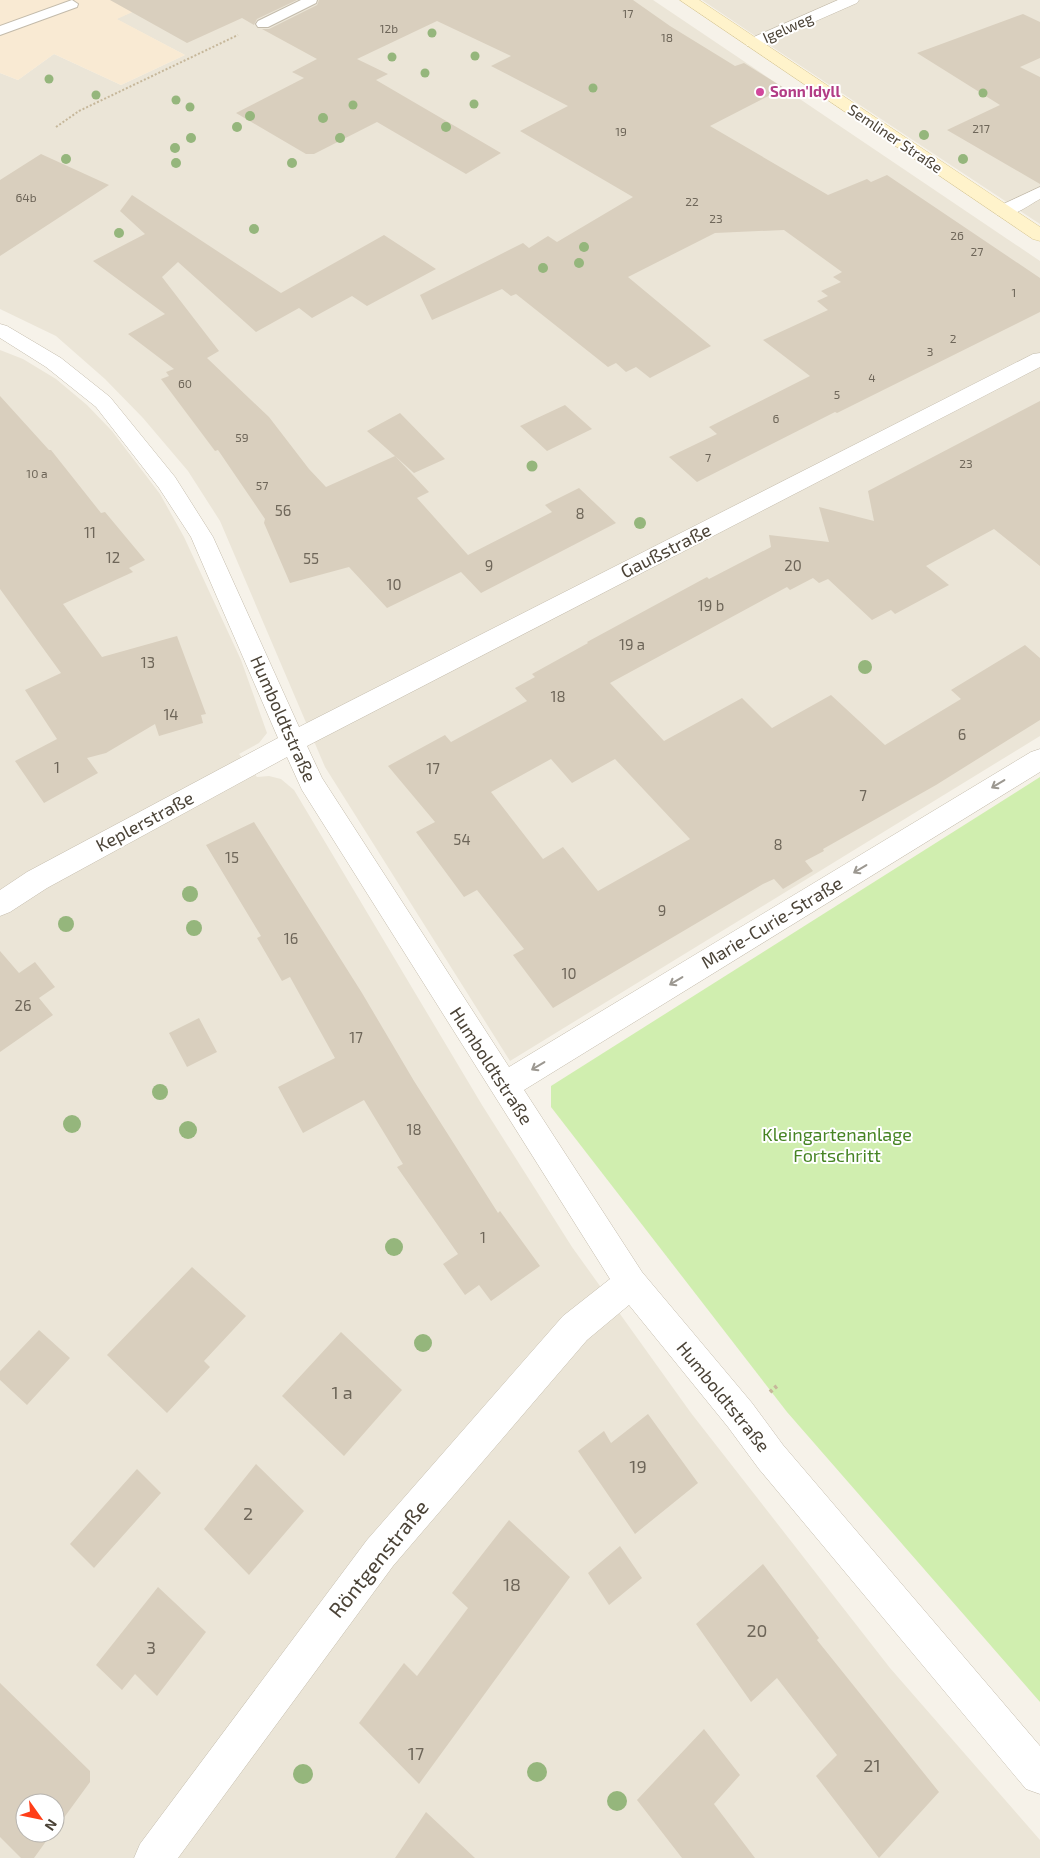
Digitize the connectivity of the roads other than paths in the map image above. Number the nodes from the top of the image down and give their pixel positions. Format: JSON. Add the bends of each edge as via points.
{"nodes":[{"id":1,"x":312,"y":0,"type":"edge"},
{"id":2,"x":688,"y":0,"type":"edge"},
{"id":3,"x":851,"y":0,"type":"edge"},
{"id":4,"x":73,"y":1,"type":"edge"},
{"id":5,"x":263,"y":24,"type":"road end"},
{"id":6,"x":0,"y":31,"type":"edge"},
{"id":7,"x":753,"y":43,"type":"junction"},
{"id":8,"x":1040,"y":192,"type":"edge"},
{"id":9,"x":1004,"y":211,"type":"junction"},
{"id":10,"x":1040,"y":235,"type":"edge"},
{"id":11,"x":0,"y":330,"type":"edge"},
{"id":12,"x":1040,"y":359,"type":"edge"},
{"id":13,"x":292,"y":742,"type":"junction"},
{"id":14,"x":1040,"y":759,"type":"edge"},
{"id":15,"x":0,"y":904,"type":"edge"},
{"id":16,"x":504,"y":1086,"type":"junction"},
{"id":17,"x":631,"y":1283,"type":"junction"},
{"id":18,"x":1040,"y":1775,"type":"edge"},
{"id":19,"x":154,"y":1858,"type":"edge"}],
"edges":[{"from":1,"to":5,"type":"lane"},
{"from":2,"to":7,"type":"street","name":"Semliner Straße"},
{"from":3,"to":7,"type":"street","name":"Igelweg"},
{"from":4,"to":6,"type":"lane"},
{"from":7,"to":9,"type":"street","name":"Semliner Straße"},
{"from":8,"to":9,"type":"street"},
{"from":9,"to":10,"type":"street","name":"Semliner Straße"},
{"from":11,"to":13,"type":"street","name":"Humboldtstraße","via":[[71,375],[104,404],[181,501],[202,537]]},
{"from":12,"to":13,"type":"street","name":"Gaußstraße"},
{"from":13,"to":15,"type":"street","name":"Keplerstraße","via":[[37,880]]},
{"from":13,"to":16,"type":"street","name":"Humboldtstraße","via":[[311,783]]},
{"from":14,"to":16,"type":"street","name":"Marie-Curie-Straße","one_way":true},
{"from":16,"to":17,"type":"street","name":"Humboldtstraße"},
{"from":17,"to":18,"type":"street","name":"Humboldtstraße","via":[[784,1472]]},
{"from":17,"to":19,"type":"street","name":"Röntgenstraße","via":[[575,1328],[380,1553]]}]}
